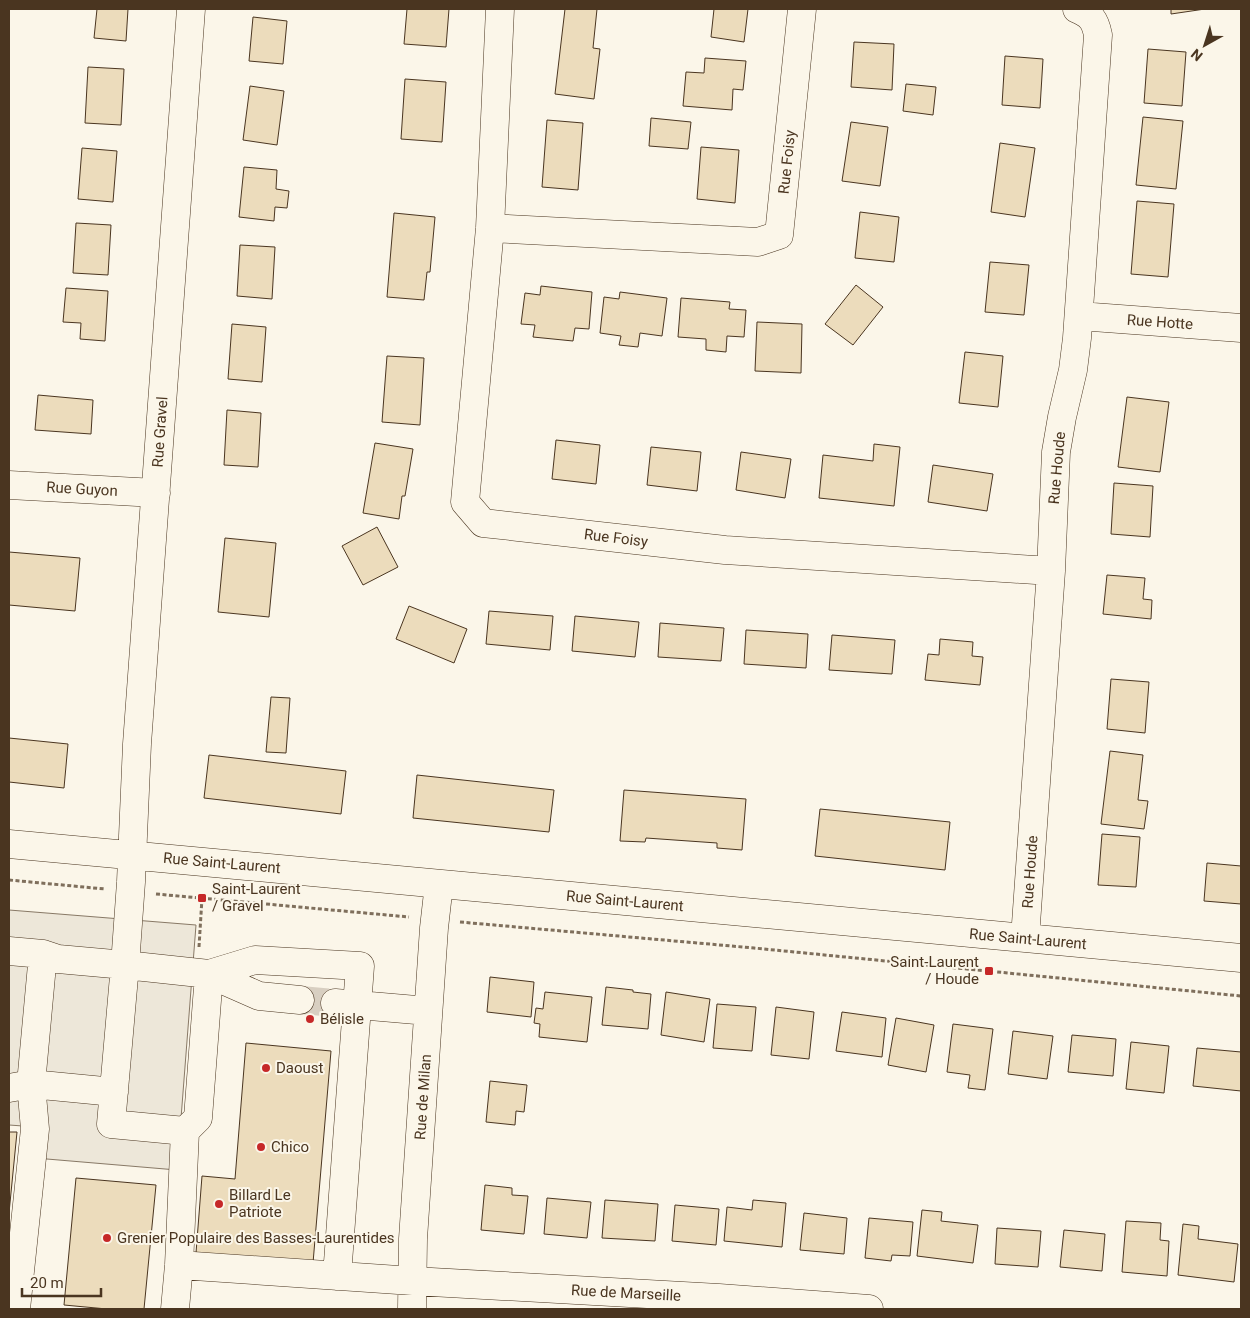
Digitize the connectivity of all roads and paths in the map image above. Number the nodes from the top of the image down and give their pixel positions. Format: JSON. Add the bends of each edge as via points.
{"nodes":[{"id":1,"x":191,"y":9,"type":"edge"},
{"id":2,"x":500,"y":9,"type":"edge"},
{"id":3,"x":802,"y":9,"type":"edge"},
{"id":4,"x":1077,"y":9,"type":"edge"},
{"id":5,"x":490,"y":228,"type":"junction"},
{"id":6,"x":1079,"y":316,"type":"junction"},
{"id":7,"x":1241,"y":328,"type":"edge"},
{"id":8,"x":9,"y":485,"type":"edge"},
{"id":9,"x":156,"y":493,"type":"junction"},
{"id":10,"x":1051,"y":571,"type":"junction"},
{"id":11,"x":9,"y":844,"type":"edge"},
{"id":12,"x":133,"y":855,"type":"junction"},
{"id":13,"x":9,"y":880,"type":"edge"},
{"id":14,"x":439,"y":884,"type":"junction"},
{"id":15,"x":97,"y":888,"type":"dead end"},
{"id":16,"x":158,"y":894,"type":"dead end"},
{"id":17,"x":202,"y":898,"type":"junction"},
{"id":18,"x":410,"y":917,"type":"dead end"},
{"id":19,"x":474,"y":923,"type":"dead end"},
{"id":20,"x":200,"y":927,"type":"dead end"},
{"id":21,"x":1025,"y":938,"type":"junction"},
{"id":22,"x":9,"y":951,"type":"edge"},
{"id":23,"x":44,"y":954,"type":"junction"},
{"id":24,"x":1241,"y":958,"type":"edge"},
{"id":25,"x":125,"y":965,"type":"junction"},
{"id":26,"x":209,"y":974,"type":"junction"},
{"id":27,"x":1241,"y":996,"type":"edge"},
{"id":28,"x":300,"y":1000,"type":"tunnel mouth"},
{"id":29,"x":347,"y":1004,"type":"junction"},
{"id":30,"x":428,"y":1011,"type":"junction"},
{"id":31,"x":20,"y":1086,"type":"edge"},
{"id":32,"x":114,"y":1092,"type":"junction"},
{"id":33,"x":185,"y":1131,"type":"junction"},
{"id":34,"x":179,"y":1265,"type":"junction"},
{"id":35,"x":337,"y":1276,"type":"junction"},
{"id":36,"x":413,"y":1281,"type":"junction"},
{"id":37,"x":718,"y":1304,"type":"edge"},
{"id":38,"x":16,"y":1309,"type":"edge"},
{"id":39,"x":175,"y":1309,"type":"edge"},
{"id":40,"x":412,"y":1309,"type":"edge"},
{"id":41,"x":869,"y":1309,"type":"edge"}],
"edges":[{"from":1,"to":9,"type":"street","name":"Rue Gravel"},
{"from":2,"to":5,"type":"street","name":"Rue Foisy"},
{"from":3,"to":5,"type":"street","name":"Rue Foisy","via":[[779,234],[758,242]]},
{"from":4,"to":6,"type":"street","name":"Rue Houde","via":[[1090,16],[1098,35]]},
{"from":5,"to":10,"type":"street","name":"Rue Foisy","via":[[465,502],[483,522],[725,550]]},
{"from":6,"to":7,"type":"street","name":"Rue Hotte"},
{"from":6,"to":10,"type":"street","name":"Rue Houde","via":[[1073,370],[1056,452]]},
{"from":8,"to":9,"type":"street","name":"Rue Guyon"},
{"from":9,"to":12,"type":"street","name":"Rue Gravel","via":[[138,734]]},
{"from":10,"to":21,"type":"street","name":"Rue Houde"},
{"from":11,"to":12,"type":"street","name":"Rue Saint-Laurent"},
{"from":12,"to":14,"type":"street","name":"Rue Saint-Laurent"},
{"from":12,"to":25,"type":"street","name":"Rue Gravel"},
{"from":13,"to":15,"type":"path"},
{"from":14,"to":21,"type":"street","name":"Rue Saint-Laurent"},
{"from":14,"to":30,"type":"street","name":"Rue de Milan"},
{"from":16,"to":17,"type":"path"},
{"from":17,"to":18,"type":"path"},
{"from":17,"to":20,"type":"path"},
{"from":19,"to":27,"type":"path"},
{"from":21,"to":24,"type":"street","name":"Rue Saint-Laurent"},
{"from":22,"to":23,"type":"street"},
{"from":23,"to":25,"type":"street","via":[[58,959]]},
{"from":23,"to":31,"type":"street"},
{"from":25,"to":26,"type":"street"},
{"from":25,"to":32,"type":"street","name":"Rue Gravel"},
{"from":26,"to":28,"type":"street","via":[[259,996]]},
{"from":26,"to":29,"type":"street","via":[[255,960],[360,966]]},
{"from":26,"to":33,"type":"street","via":[[198,1118]]},
{"from":29,"to":30,"type":"street"},
{"from":29,"to":35,"type":"street"},
{"from":30,"to":36,"type":"street","name":"Rue de Milan"},
{"from":31,"to":32,"type":"street"},
{"from":31,"to":38,"type":"street","via":[[35,1128]]},
{"from":32,"to":33,"type":"street","name":"Rue Gravel","via":[[111,1124]]},
{"from":33,"to":34,"type":"street"},
{"from":34,"to":35,"type":"street","name":"Rue de Marseille"},
{"from":34,"to":39,"type":"street"},
{"from":35,"to":36,"type":"street","name":"Rue de Marseille"},
{"from":36,"to":37,"type":"street","name":"Rue de Marseille"},
{"from":36,"to":40,"type":"street","name":"Rue de Milan"},
{"from":37,"to":41,"type":"street","name":"Rue de Marseille"}]}
